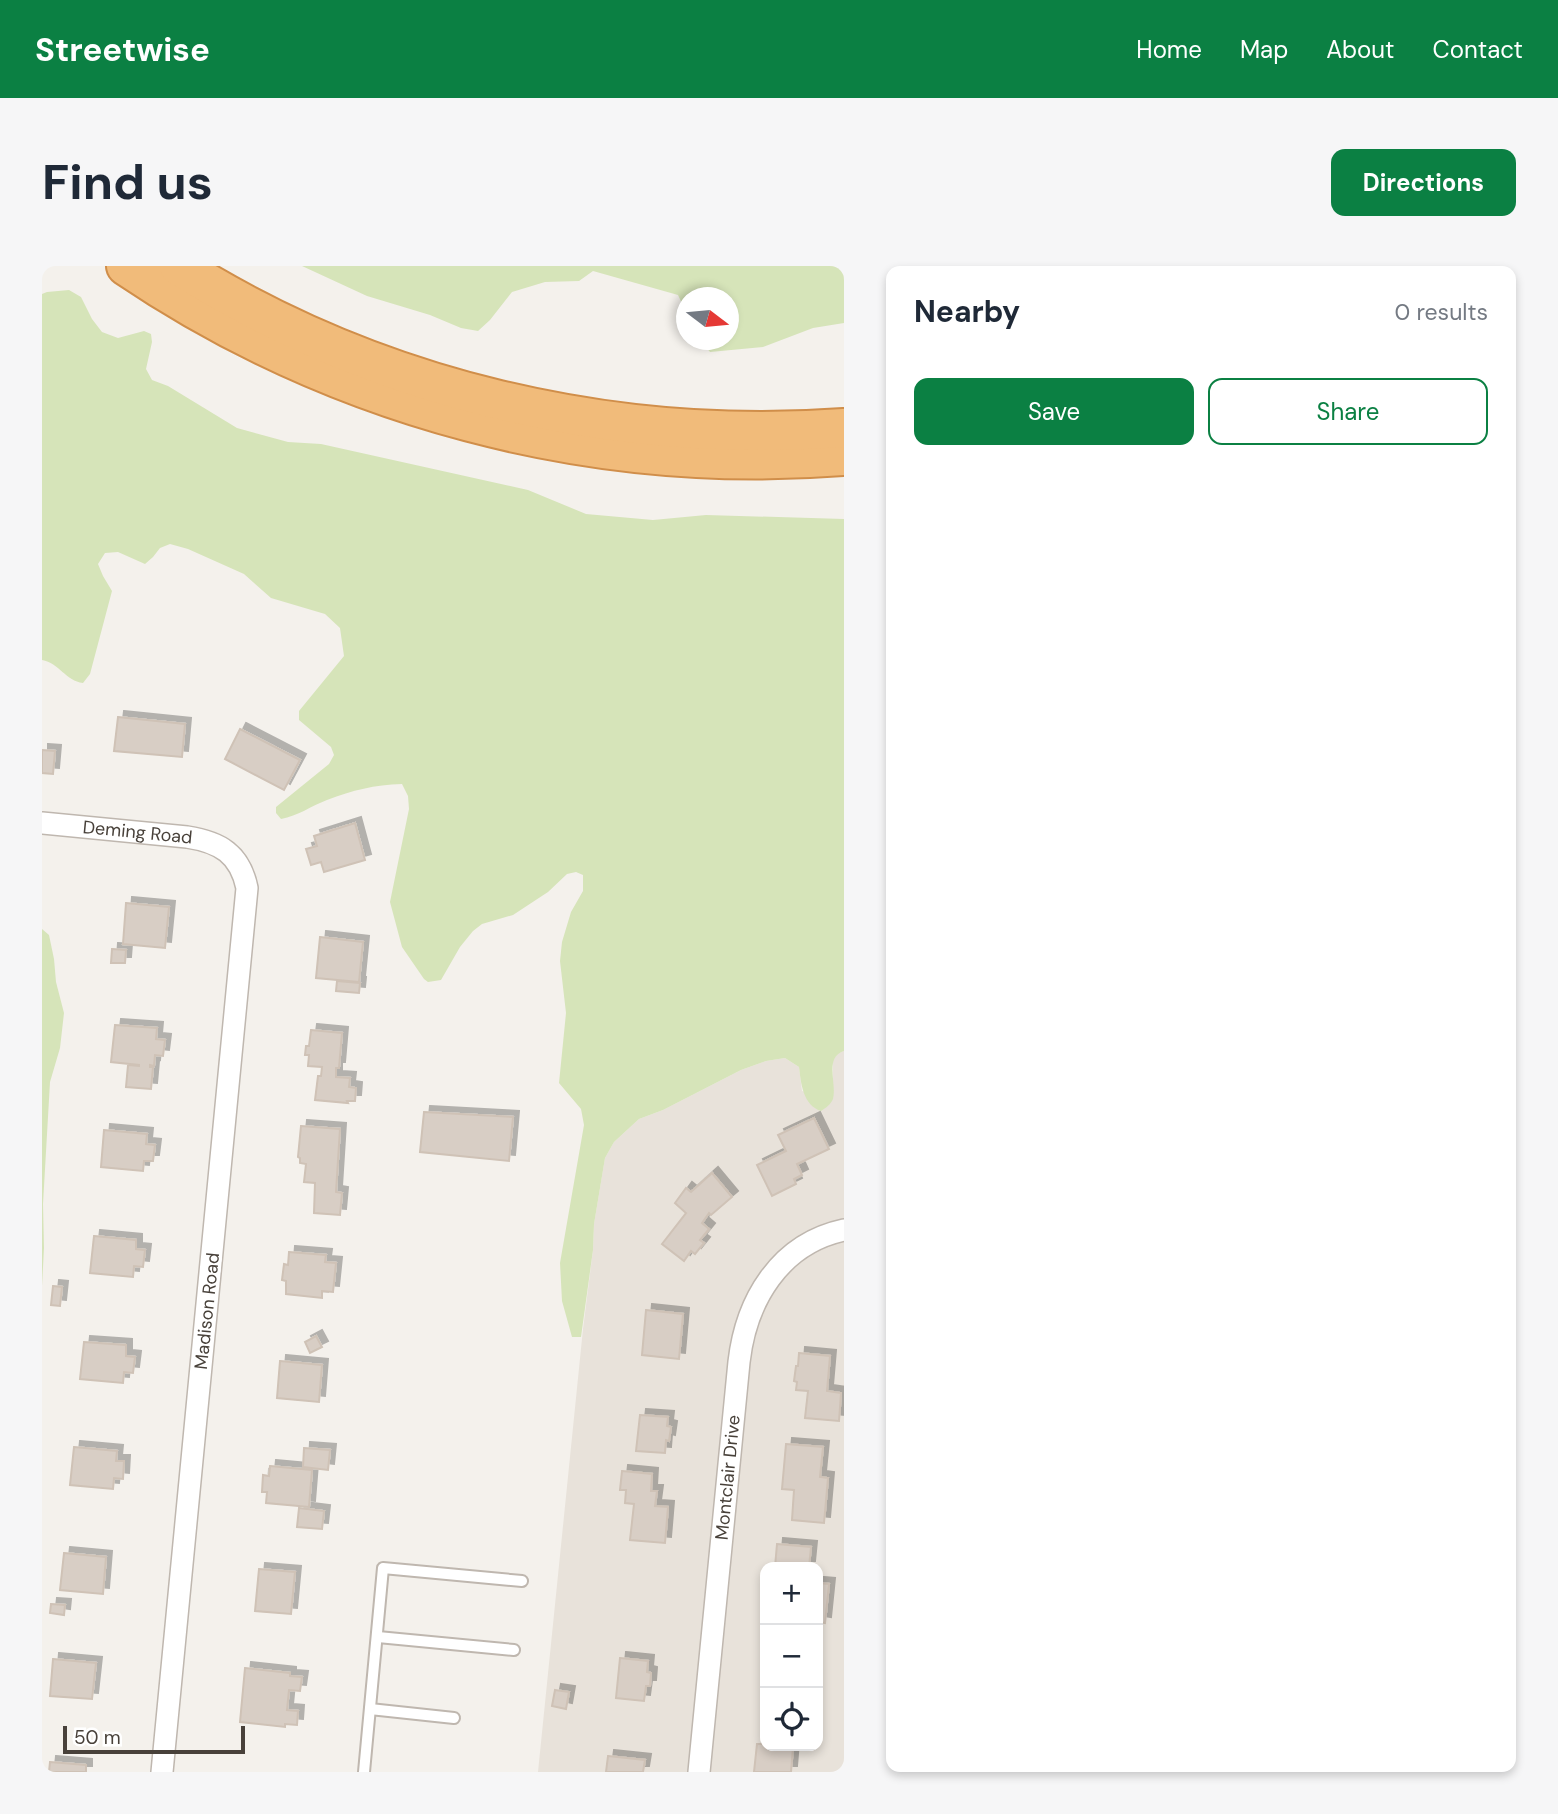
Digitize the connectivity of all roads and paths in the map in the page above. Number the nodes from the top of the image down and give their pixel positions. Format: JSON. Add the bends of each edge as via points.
{"nodes":[{"id":1,"x":126,"y":266,"type":"edge"},
{"id":2,"x":179,"y":266,"type":"edge"},
{"id":3,"x":844,"y":428,"type":"edge"},
{"id":4,"x":844,"y":456,"type":"edge"},
{"id":5,"x":42,"y":823,"type":"edge"},
{"id":6,"x":230,"y":854,"type":"joint"},
{"id":7,"x":844,"y":1230,"type":"edge"},
{"id":8,"x":522,"y":1581,"type":"dead end"},
{"id":9,"x":377,"y":1637,"type":"junction"},
{"id":10,"x":514,"y":1650,"type":"dead end"},
{"id":11,"x":370,"y":1709,"type":"junction"},
{"id":12,"x":454,"y":1718,"type":"dead end"},
{"id":13,"x":162,"y":1772,"type":"edge"},
{"id":14,"x":364,"y":1772,"type":"edge"},
{"id":15,"x":699,"y":1772,"type":"edge"}],
"edges":[{"from":1,"to":4,"type":"highway","via":[[284,356],[372,392],[467,422],[637,454],[748,460]]},
{"from":2,"to":3,"type":"highway","via":[[260,312],[342,349],[499,400],[646,426],[755,432]]},
{"from":5,"to":6,"type":"street","name":"Deming Road","via":[[198,839]]},
{"from":6,"to":13,"type":"street","name":"Madison Road","via":[[244,875],[246,902]]},
{"from":7,"to":15,"type":"street","name":"Montclair Drive","via":[[819,1238],[786,1260],[762,1289],[746,1324]]},
{"from":8,"to":9,"type":"lane","via":[[383,1567]]},
{"from":9,"to":10,"type":"lane"},
{"from":9,"to":11,"type":"lane"},
{"from":11,"to":12,"type":"lane"},
{"from":11,"to":14,"type":"lane"}]}
